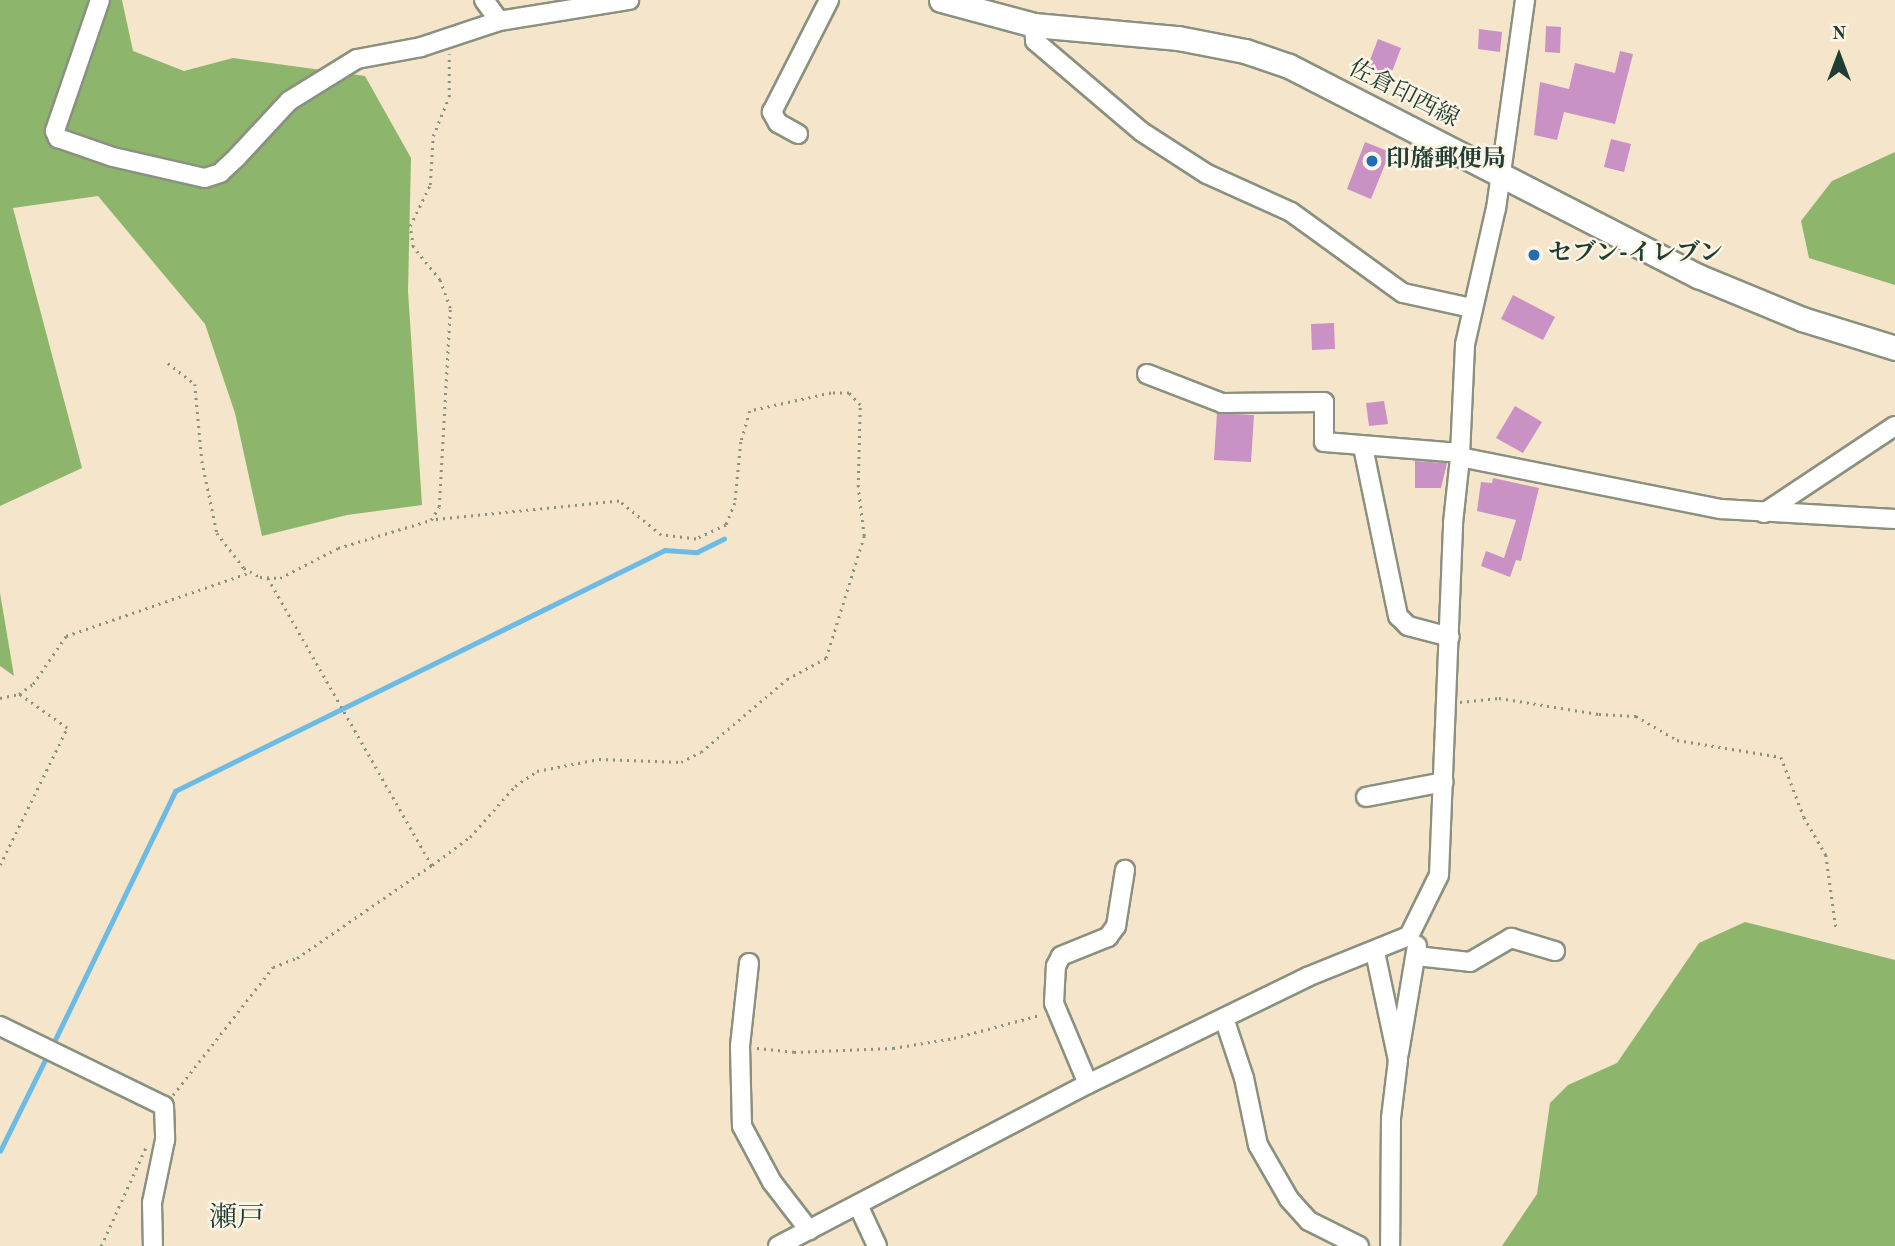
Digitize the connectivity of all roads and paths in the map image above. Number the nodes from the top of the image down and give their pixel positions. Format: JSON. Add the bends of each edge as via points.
{"nodes":[{"id":1,"x":100,"y":0,"type":"edge"},
{"id":2,"x":484,"y":0,"type":"edge"},
{"id":3,"x":629,"y":0,"type":"edge"},
{"id":4,"x":829,"y":0,"type":"edge"},
{"id":5,"x":941,"y":0,"type":"edge"},
{"id":6,"x":1525,"y":0,"type":"edge"},
{"id":7,"x":584,"y":5,"type":"edge"},
{"id":8,"x":499,"y":21,"type":"junction"},
{"id":9,"x":1034,"y":25,"type":"junction"},
{"id":10,"x":443,"y":41,"type":"junction"},
{"id":11,"x":798,"y":134,"type":"dead end"},
{"id":12,"x":1500,"y":172,"type":"junction"},
{"id":13,"x":1471,"y":308,"type":"junction"},
{"id":14,"x":1895,"y":348,"type":"edge"},
{"id":15,"x":169,"y":363,"type":"dead end"},
{"id":16,"x":1147,"y":374,"type":"dead end"},
{"id":17,"x":1895,"y":426,"type":"edge"},
{"id":18,"x":1363,"y":447,"type":"junction"},
{"id":19,"x":1460,"y":455,"type":"junction"},
{"id":20,"x":1764,"y":513,"type":"junction"},
{"id":21,"x":1895,"y":519,"type":"edge"},
{"id":22,"x":431,"y":520,"type":"junction"},
{"id":23,"x":251,"y":572,"type":"junction"},
{"id":24,"x":268,"y":578,"type":"junction"},
{"id":25,"x":1450,"y":637,"type":"junction"},
{"id":26,"x":19,"y":694,"type":"junction"},
{"id":27,"x":0,"y":698,"type":"edge"},
{"id":28,"x":1447,"y":703,"type":"junction"},
{"id":29,"x":1444,"y":782,"type":"junction"},
{"id":30,"x":1366,"y":797,"type":"dead end"},
{"id":31,"x":0,"y":865,"type":"edge"},
{"id":32,"x":432,"y":865,"type":"junction"},
{"id":33,"x":1125,"y":870,"type":"dead end"},
{"id":34,"x":1419,"y":922,"type":"junction"},
{"id":35,"x":1836,"y":928,"type":"dead end"},
{"id":36,"x":1375,"y":951,"type":"junction"},
{"id":37,"x":1555,"y":951,"type":"dead end"},
{"id":38,"x":1416,"y":956,"type":"junction"},
{"id":39,"x":749,"y":963,"type":"dead end"},
{"id":40,"x":1059,"y":1014,"type":"junction"},
{"id":41,"x":1224,"y":1018,"type":"junction"},
{"id":42,"x":0,"y":1026,"type":"edge"},
{"id":43,"x":740,"y":1046,"type":"junction"},
{"id":44,"x":1398,"y":1060,"type":"junction"},
{"id":45,"x":1088,"y":1084,"type":"junction"},
{"id":46,"x":164,"y":1106,"type":"junction"},
{"id":47,"x":149,"y":1138,"type":"dead end"},
{"id":48,"x":858,"y":1205,"type":"junction"},
{"id":49,"x":809,"y":1230,"type":"junction"},
{"id":50,"x":101,"y":1246,"type":"edge"},
{"id":51,"x":153,"y":1246,"type":"edge"},
{"id":52,"x":778,"y":1246,"type":"edge"},
{"id":53,"x":877,"y":1246,"type":"edge"},
{"id":54,"x":1359,"y":1246,"type":"edge"},
{"id":55,"x":1390,"y":1246,"type":"edge"}],
"edges":[{"from":1,"to":10,"type":"street","via":[[55,131],[58,138],[186,177],[220,173],[289,101],[340,68],[364,57]]},
{"from":2,"to":8,"type":"street"},
{"from":3,"to":7,"type":"street"},
{"from":4,"to":11,"type":"street","via":[[772,112],[778,123]]},
{"from":5,"to":9,"type":"main road","name":"佐倉印西線"},
{"from":6,"to":12,"type":"street"},
{"from":7,"to":8,"type":"street"},
{"from":8,"to":10,"type":"street"},
{"from":9,"to":12,"type":"main road","name":"佐倉印西線","via":[[1178,38],[1245,51],[1289,66]]},
{"from":9,"to":13,"type":"street","via":[[1035,41],[1142,132],[1207,174],[1291,212],[1403,293]]},
{"from":10,"to":22,"type":"path","via":[[450,58],[449,97],[433,136],[430,185],[410,236],[413,247],[440,280],[450,308],[439,507]]},
{"from":12,"to":13,"type":"street","via":[[1496,208]]},
{"from":12,"to":14,"type":"main road","name":"佐倉印西線","via":[[1749,299]]},
{"from":13,"to":19,"type":"street"},
{"from":15,"to":23,"type":"path","via":[[195,384],[202,461],[218,533]]},
{"from":16,"to":18,"type":"street","via":[[1222,403],[1324,402],[1324,442]]},
{"from":17,"to":20,"type":"street"},
{"from":18,"to":19,"type":"street"},
{"from":18,"to":25,"type":"street","via":[[1398,616],[1408,626]]},
{"from":19,"to":20,"type":"street","via":[[1675,502]]},
{"from":19,"to":25,"type":"street"},
{"from":20,"to":21,"type":"street"},
{"from":22,"to":24,"type":"path","via":[[338,548],[280,578]]},
{"from":22,"to":32,"type":"path","via":[[619,501],[661,535],[696,539],[726,525],[731,514],[750,411],[831,393],[849,393],[860,405],[858,487],[864,536],[826,658],[781,684],[701,751],[681,762],[599,759],[537,771],[515,786],[470,837]]},
{"from":23,"to":24,"type":"path"},
{"from":23,"to":26,"type":"path","via":[[66,636],[33,684]]},
{"from":24,"to":32,"type":"path"},
{"from":25,"to":28,"type":"street"},
{"from":26,"to":27,"type":"path"},
{"from":26,"to":31,"type":"path","via":[[67,728]]},
{"from":28,"to":29,"type":"street"},
{"from":28,"to":35,"type":"path","via":[[1499,698],[1636,716],[1676,740],[1781,757],[1804,817],[1826,855]]},
{"from":29,"to":30,"type":"street"},
{"from":29,"to":34,"type":"street","via":[[1439,875]]},
{"from":32,"to":46,"type":"path","via":[[297,958],[273,967]]},
{"from":33,"to":40,"type":"street","via":[[1116,926],[1108,937],[1060,956],[1054,1003]]},
{"from":34,"to":36,"type":"street","via":[[1396,945]]},
{"from":34,"to":38,"type":"street"},
{"from":36,"to":41,"type":"street","via":[[1315,973]]},
{"from":36,"to":44,"type":"street"},
{"from":37,"to":38,"type":"street","via":[[1511,938],[1470,962]]},
{"from":38,"to":44,"type":"street"},
{"from":39,"to":43,"type":"street"},
{"from":40,"to":43,"type":"path","via":[[1023,1017],[954,1038],[893,1048],[794,1052]]},
{"from":40,"to":45,"type":"street"},
{"from":41,"to":45,"type":"street"},
{"from":41,"to":54,"type":"street","via":[[1244,1078],[1258,1145],[1289,1199],[1309,1222]]},
{"from":42,"to":46,"type":"street"},
{"from":43,"to":49,"type":"street","via":[[741,1115],[750,1148]]},
{"from":44,"to":55,"type":"street","via":[[1391,1118]]},
{"from":45,"to":48,"type":"street"},
{"from":46,"to":51,"type":"street","via":[[165,1139],[152,1203]]},
{"from":47,"to":50,"type":"path"},
{"from":48,"to":49,"type":"street"},
{"from":48,"to":53,"type":"street"},
{"from":49,"to":52,"type":"street"}]}
